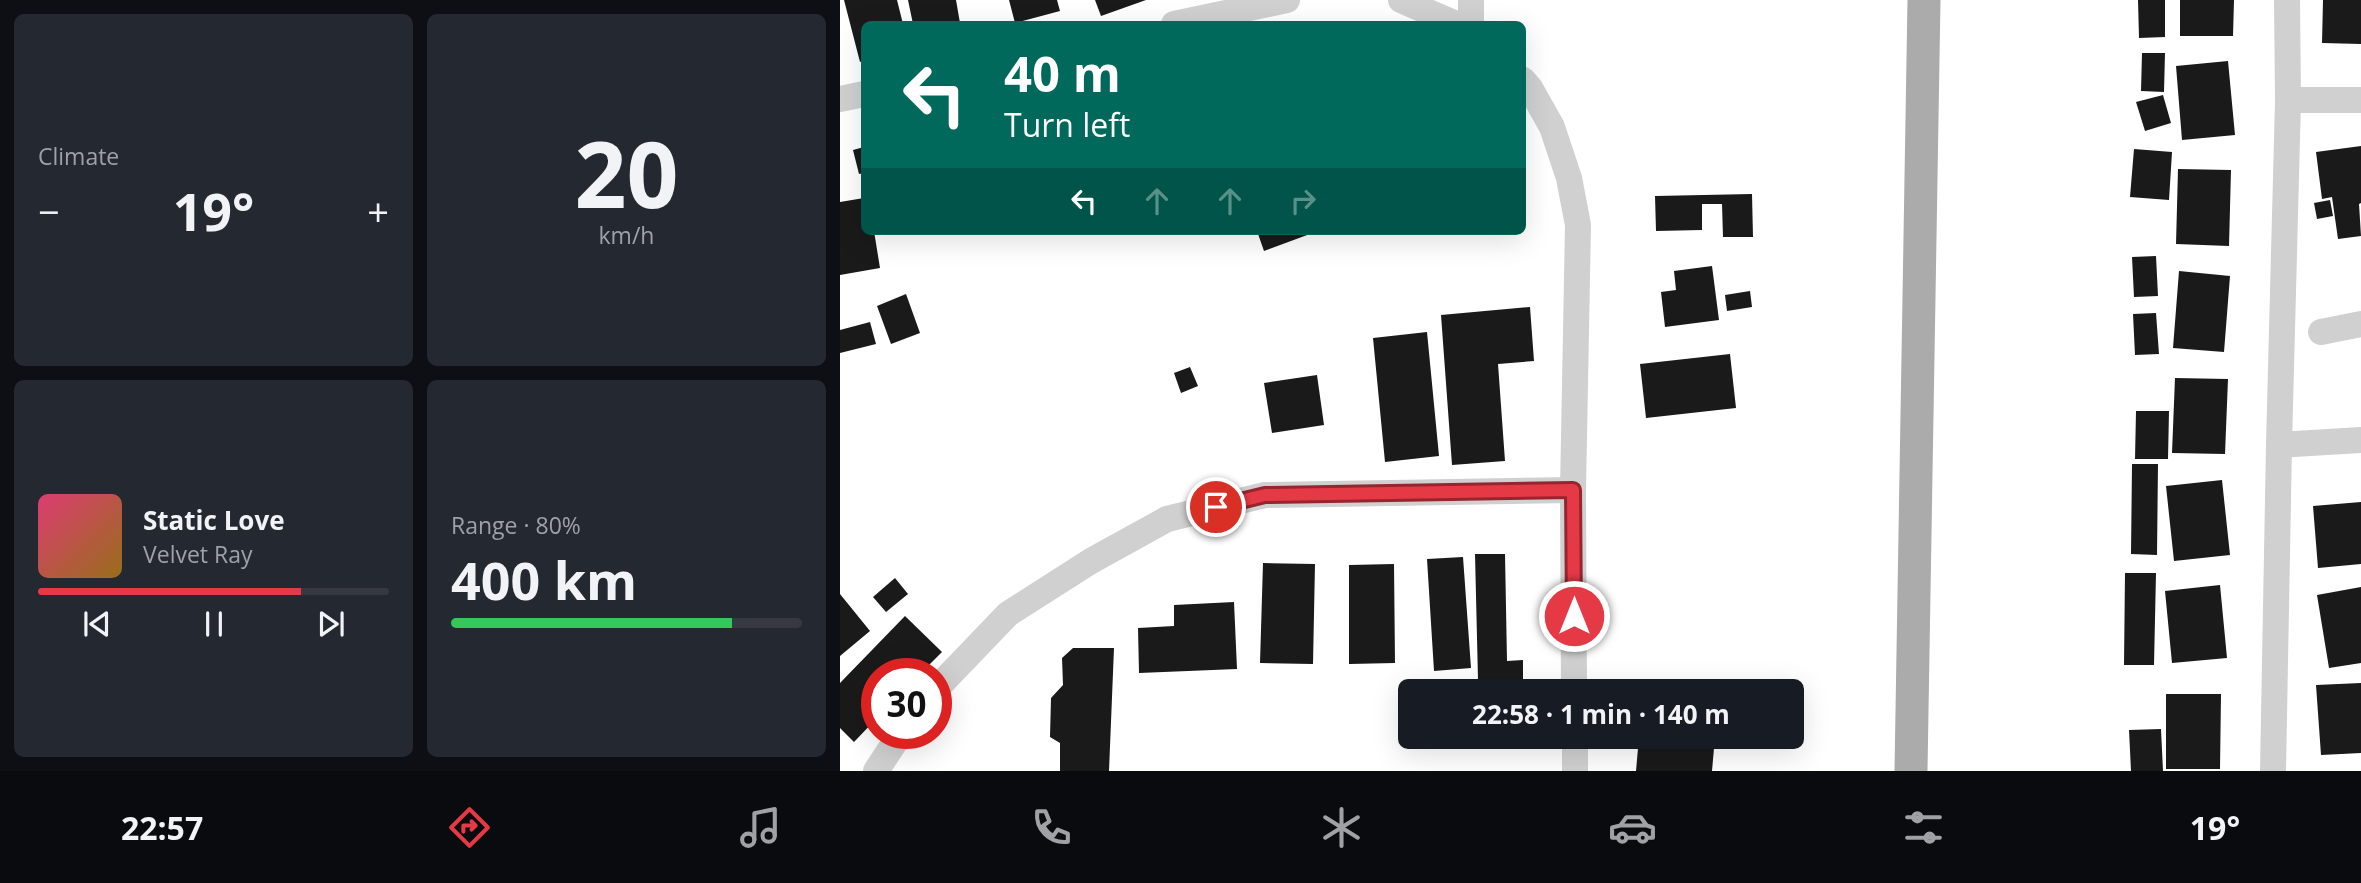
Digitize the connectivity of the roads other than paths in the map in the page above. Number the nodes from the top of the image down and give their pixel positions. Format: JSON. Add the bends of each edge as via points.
{"nodes":[{"id":1,"x":1287,"y":0,"type":"edge"},
{"id":2,"x":1401,"y":0,"type":"edge"},
{"id":3,"x":1471,"y":0,"type":"edge"},
{"id":4,"x":1924,"y":0,"type":"edge"},
{"id":5,"x":2287,"y":0,"type":"edge"},
{"id":6,"x":1188,"y":21,"type":"edge"},
{"id":7,"x":1449,"y":21,"type":"edge"},
{"id":8,"x":1471,"y":21,"type":"edge"},
{"id":9,"x":1526,"y":84,"type":"edge"},
{"id":10,"x":861,"y":95,"type":"edge"},
{"id":11,"x":840,"y":99,"type":"edge"},
{"id":12,"x":2288,"y":100,"type":"junction"},
{"id":13,"x":2361,"y":100,"type":"edge"},
{"id":14,"x":2361,"y":324,"type":"edge"},
{"id":15,"x":2321,"y":332,"type":"dead end"},
{"id":16,"x":2361,"y":440,"type":"edge"},
{"id":17,"x":2278,"y":445,"type":"junction"},
{"id":18,"x":1573,"y":490,"type":"junction"},
{"id":19,"x":952,"y":672,"type":"edge"},
{"id":20,"x":1574,"y":679,"type":"edge"},
{"id":21,"x":890,"y":749,"type":"edge"},
{"id":22,"x":1575,"y":749,"type":"edge"},
{"id":23,"x":876,"y":771,"type":"edge"},
{"id":24,"x":1575,"y":771,"type":"edge"},
{"id":25,"x":1911,"y":771,"type":"edge"},
{"id":26,"x":2273,"y":771,"type":"edge"}],
"edges":[{"from":1,"to":6,"type":"street"},
{"from":2,"to":7,"type":"street"},
{"from":3,"to":8,"type":"street"},
{"from":4,"to":25,"type":"main road"},
{"from":5,"to":12,"type":"street"},
{"from":9,"to":18,"type":"street","via":[[1552,127],[1569,178],[1577,225]]},
{"from":10,"to":11,"type":"street"},
{"from":12,"to":13,"type":"street"},
{"from":12,"to":17,"type":"street"},
{"from":14,"to":15,"type":"street"},
{"from":16,"to":17,"type":"street"},
{"from":17,"to":26,"type":"street"},
{"from":18,"to":19,"type":"street","via":[[1265,495],[1167,519],[1008,614]]},
{"from":18,"to":20,"type":"street"},
{"from":21,"to":23,"type":"street"},
{"from":22,"to":24,"type":"street"}]}
